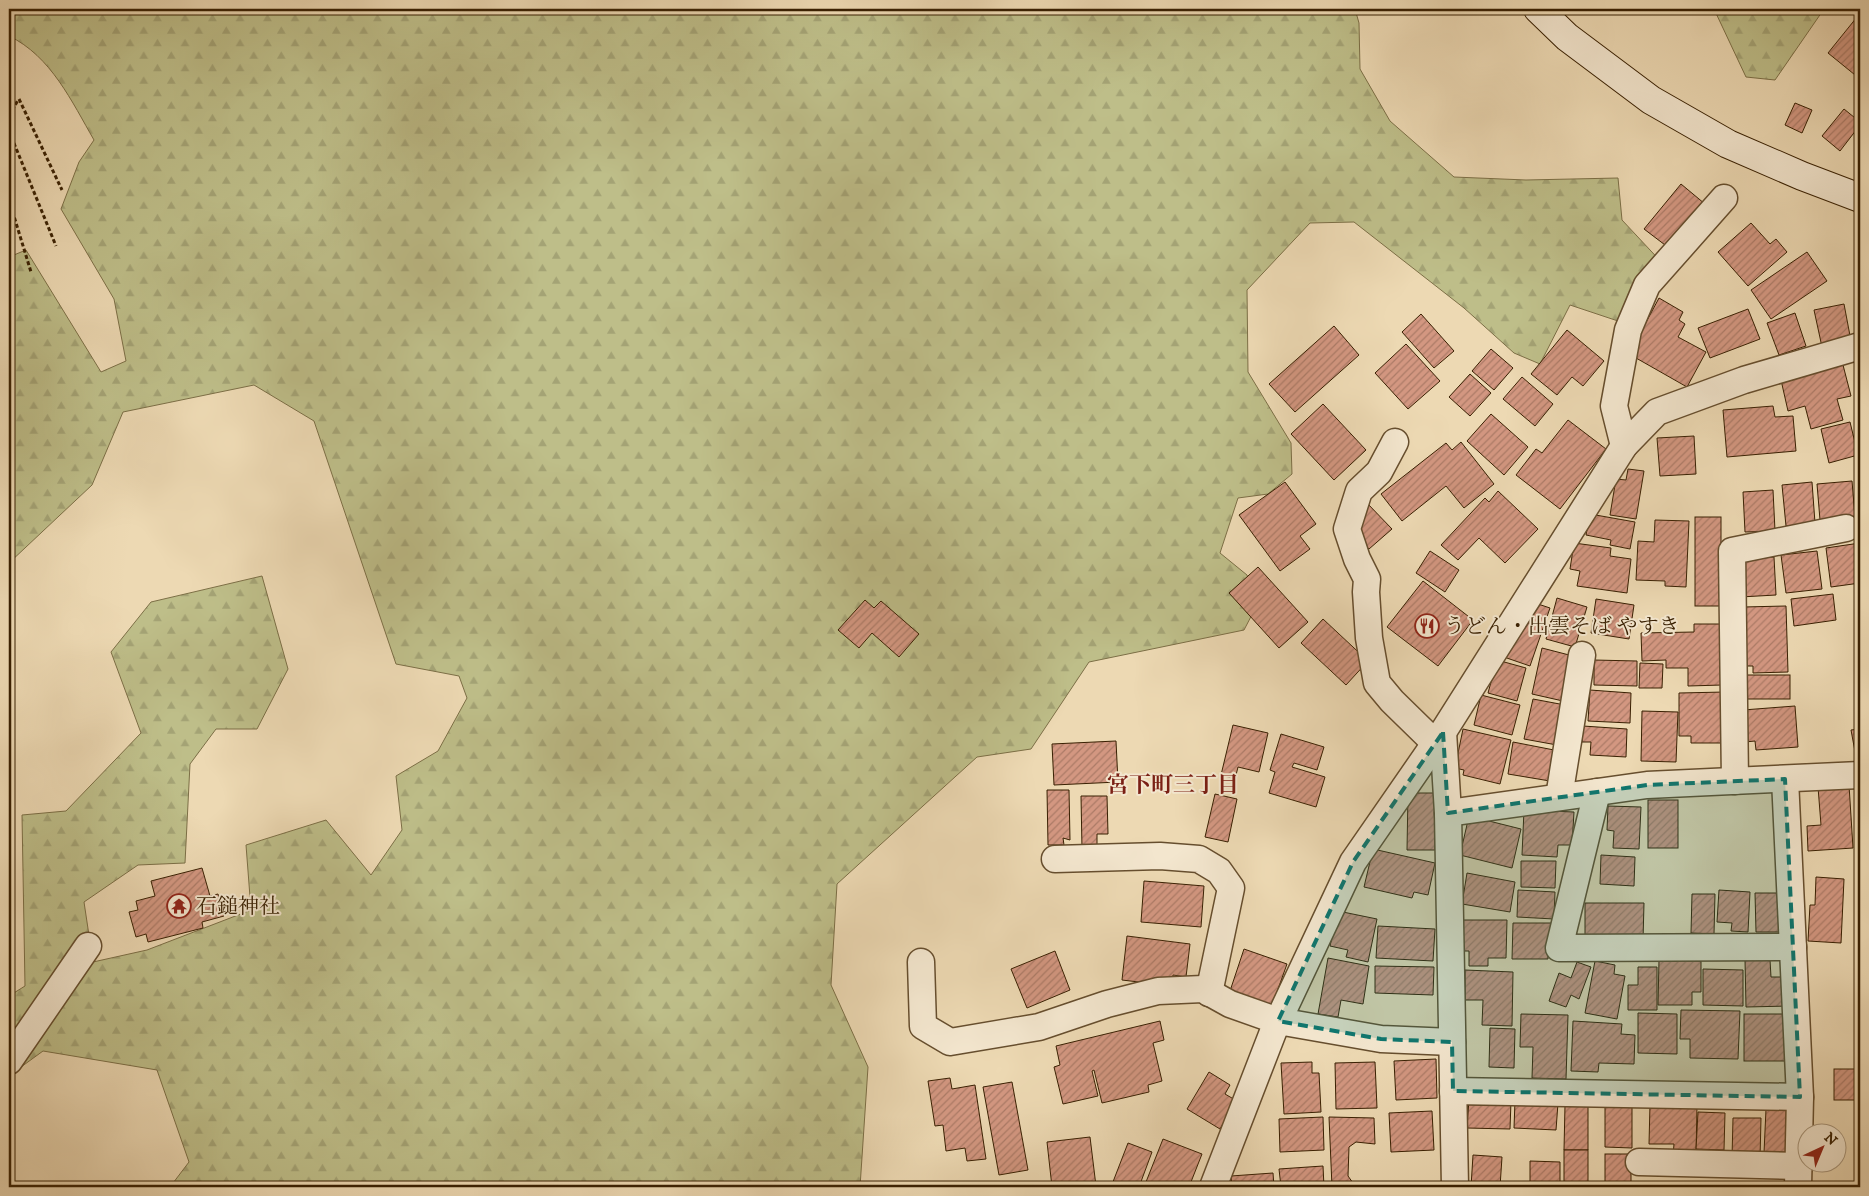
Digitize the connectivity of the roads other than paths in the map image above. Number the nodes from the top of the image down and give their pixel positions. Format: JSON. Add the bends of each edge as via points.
{"nodes":[{"id":1,"x":1538,"y":9,"type":"edge"},
{"id":2,"x":1724,"y":198,"type":"dead end"},
{"id":3,"x":1860,"y":198,"type":"edge"},
{"id":4,"x":1860,"y":346,"type":"edge"},
{"id":5,"x":1395,"y":442,"type":"dead end"},
{"id":6,"x":1624,"y":446,"type":"junction"},
{"id":7,"x":1846,"y":528,"type":"dead end"},
{"id":8,"x":1582,"y":655,"type":"dead end"},
{"id":9,"x":1439,"y":737,"type":"junction"},
{"id":10,"x":1860,"y":775,"type":"edge"},
{"id":11,"x":1785,"y":779,"type":"junction"},
{"id":12,"x":1735,"y":781,"type":"junction"},
{"id":13,"x":1596,"y":792,"type":"junction"},
{"id":14,"x":1559,"y":797,"type":"junction"},
{"id":15,"x":1448,"y":813,"type":"junction"},
{"id":16,"x":1055,"y":860,"type":"dead end"},
{"id":17,"x":88,"y":946,"type":"dead end"},
{"id":18,"x":1792,"y":947,"type":"junction"},
{"id":19,"x":921,"y":962,"type":"dead end"},
{"id":20,"x":1210,"y":993,"type":"junction"},
{"id":21,"x":1278,"y":1021,"type":"junction"},
{"id":22,"x":1452,"y":1042,"type":"junction"},
{"id":23,"x":9,"y":1061,"type":"edge"},
{"id":24,"x":1453,"y":1091,"type":"junction"},
{"id":25,"x":1800,"y":1097,"type":"junction"},
{"id":26,"x":1639,"y":1162,"type":"dead end"},
{"id":27,"x":1799,"y":1176,"type":"edge"},
{"id":28,"x":1213,"y":1187,"type":"edge"},
{"id":29,"x":1455,"y":1187,"type":"edge"}],
"edges":[{"from":1,"to":3,"type":"street","via":[[1567,36],[1651,100],[1728,144]]},
{"from":2,"to":6,"type":"street","via":[[1647,285],[1628,330],[1614,406]]},
{"from":4,"to":6,"type":"street","via":[[1744,380],[1657,412]]},
{"from":5,"to":9,"type":"street","via":[[1378,472],[1359,492],[1347,529],[1367,579],[1369,638],[1377,683],[1392,701]]},
{"from":6,"to":9,"type":"street"},
{"from":7,"to":12,"type":"street","via":[[1732,551]]},
{"from":8,"to":14,"type":"street"},
{"from":9,"to":15,"type":"street"},
{"from":9,"to":21,"type":"street","via":[[1353,862]]},
{"from":10,"to":11,"type":"street"},
{"from":11,"to":12,"type":"street"},
{"from":11,"to":18,"type":"street"},
{"from":12,"to":13,"type":"street","via":[[1648,785]]},
{"from":13,"to":14,"type":"street"},
{"from":13,"to":18,"type":"street","via":[[1559,948]]},
{"from":14,"to":15,"type":"street"},
{"from":15,"to":22,"type":"street"},
{"from":16,"to":20,"type":"street","via":[[1170,857],[1199,859],[1219,871],[1231,888]]},
{"from":17,"to":23,"type":"street"},
{"from":18,"to":25,"type":"street"},
{"from":19,"to":20,"type":"street","via":[[923,1026],[950,1042],[1039,1027],[1107,1004],[1158,992],[1203,989]]},
{"from":20,"to":21,"type":"street","via":[[1230,1004]]},
{"from":21,"to":22,"type":"street","via":[[1381,1039]]},
{"from":21,"to":28,"type":"street"},
{"from":22,"to":24,"type":"street"},
{"from":24,"to":25,"type":"street"},
{"from":24,"to":29,"type":"street"},
{"from":25,"to":27,"type":"street"},
{"from":26,"to":27,"type":"street"}]}
